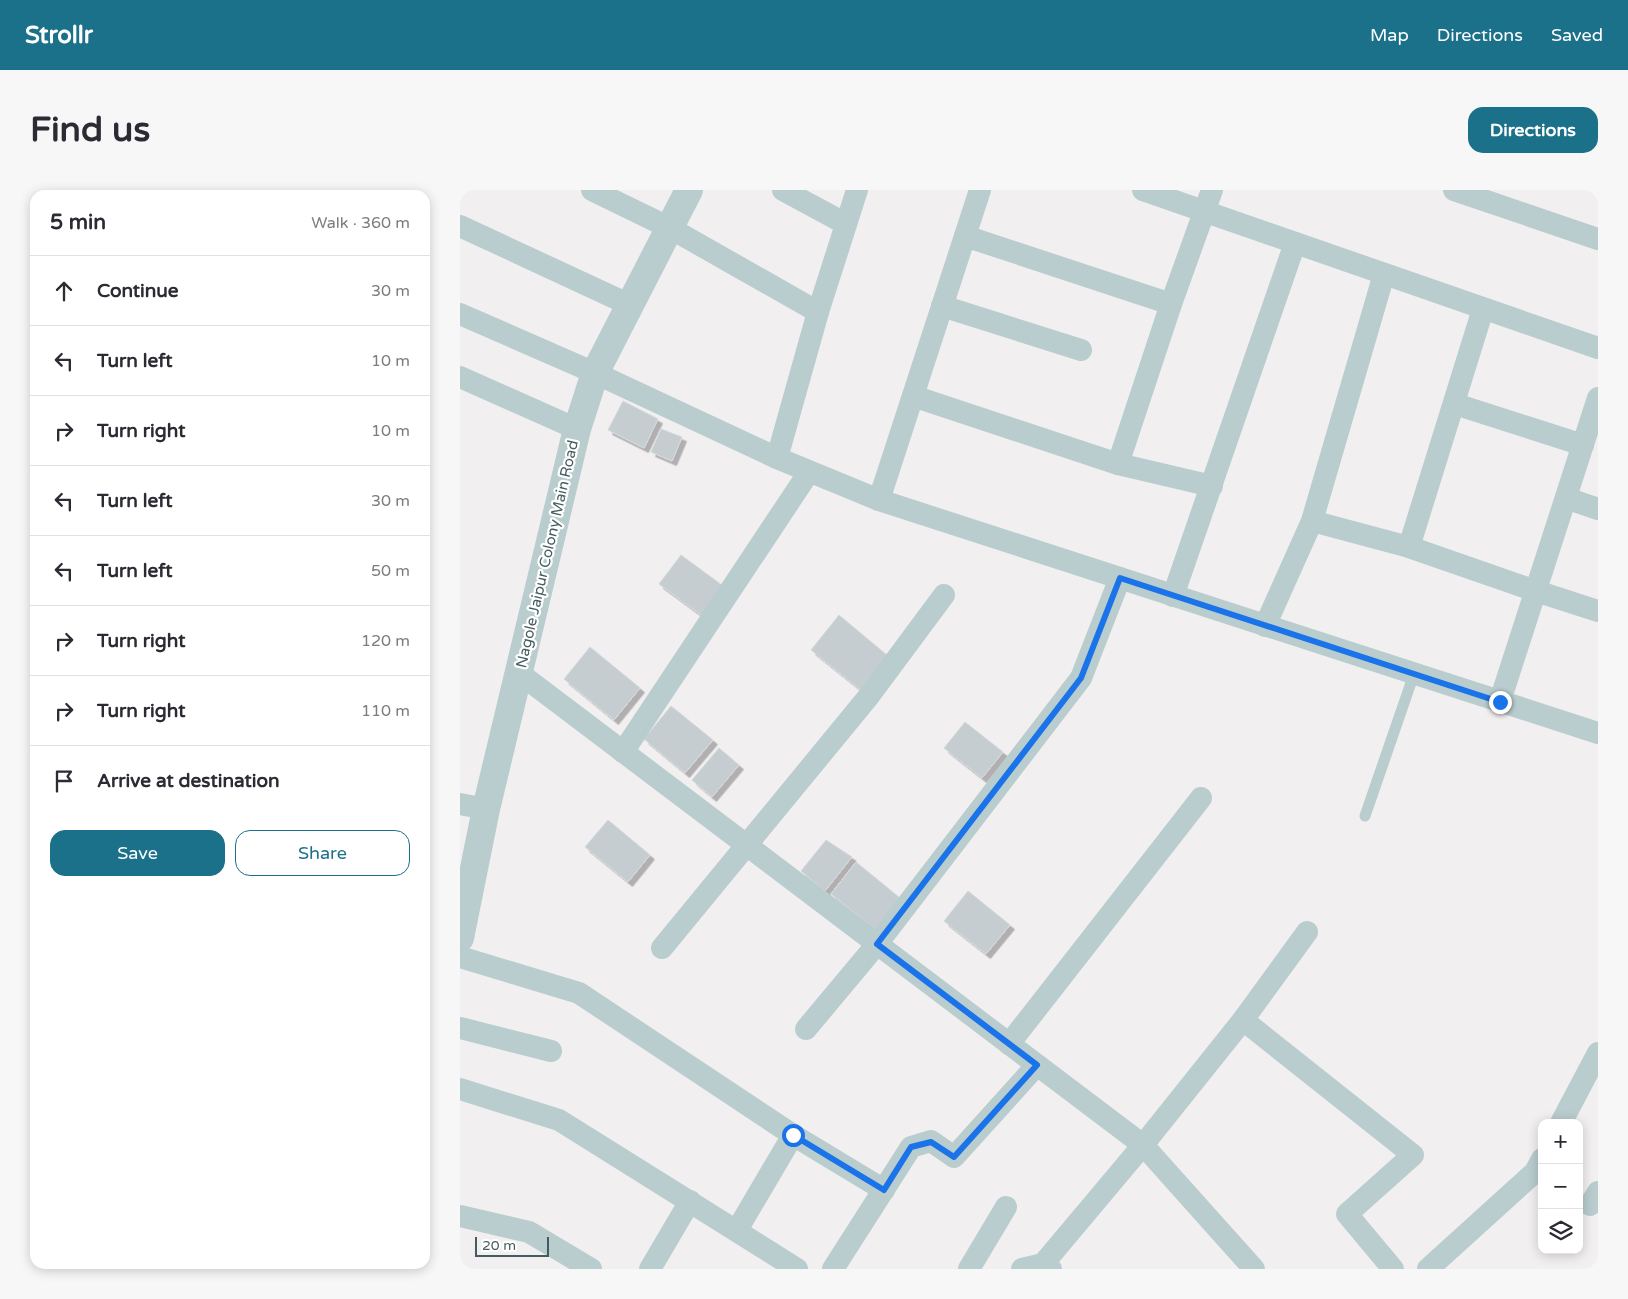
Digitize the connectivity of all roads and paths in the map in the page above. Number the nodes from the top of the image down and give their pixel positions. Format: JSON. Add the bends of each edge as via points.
{"nodes":[{"id":1,"x":592,"y":190,"type":"edge"},
{"id":2,"x":689,"y":190,"type":"edge"},
{"id":3,"x":783,"y":190,"type":"edge"},
{"id":4,"x":857,"y":190,"type":"edge"},
{"id":5,"x":980,"y":190,"type":"edge"},
{"id":6,"x":1143,"y":190,"type":"edge"},
{"id":7,"x":1212,"y":190,"type":"edge"},
{"id":8,"x":1454,"y":190,"type":"edge"},
{"id":9,"x":1204,"y":211,"type":"junction"},
{"id":10,"x":846,"y":224,"type":"junction"},
{"id":11,"x":460,"y":226,"type":"edge"},
{"id":12,"x":670,"y":228,"type":"junction"},
{"id":13,"x":965,"y":236,"type":"junction"},
{"id":14,"x":1598,"y":239,"type":"edge"},
{"id":15,"x":1295,"y":243,"type":"junction"},
{"id":16,"x":1384,"y":274,"type":"junction"},
{"id":17,"x":1171,"y":304,"type":"junction"},
{"id":18,"x":630,"y":305,"type":"junction"},
{"id":19,"x":942,"y":306,"type":"junction"},
{"id":20,"x":1483,"y":309,"type":"junction"},
{"id":21,"x":818,"y":312,"type":"junction"},
{"id":22,"x":460,"y":314,"type":"edge"},
{"id":23,"x":1598,"y":348,"type":"edge"},
{"id":24,"x":1081,"y":350,"type":"dead end"},
{"id":25,"x":595,"y":373,"type":"junction"},
{"id":26,"x":460,"y":377,"type":"edge"},
{"id":27,"x":913,"y":396,"type":"junction"},
{"id":28,"x":1598,"y":398,"type":"edge"},
{"id":29,"x":1454,"y":404,"type":"junction"},
{"id":30,"x":577,"y":429,"type":"junction"},
{"id":31,"x":1583,"y":445,"type":"junction"},
{"id":32,"x":776,"y":458,"type":"junction"},
{"id":33,"x":1118,"y":464,"type":"junction"},
{"id":34,"x":809,"y":472,"type":"junction"},
{"id":35,"x":1212,"y":486,"type":"junction"},
{"id":36,"x":1566,"y":498,"type":"junction"},
{"id":37,"x":879,"y":500,"type":"junction"},
{"id":38,"x":1598,"y":509,"type":"edge"},
{"id":39,"x":1312,"y":521,"type":"junction"},
{"id":40,"x":1410,"y":547,"type":"junction"},
{"id":41,"x":1120,"y":578,"type":"junction"},
{"id":42,"x":1536,"y":591,"type":"junction"},
{"id":43,"x":944,"y":596,"type":"dead end"},
{"id":44,"x":1173,"y":596,"type":"junction"},
{"id":45,"x":1598,"y":611,"type":"edge"},
{"id":46,"x":1265,"y":626,"type":"junction"},
{"id":47,"x":519,"y":673,"type":"junction"},
{"id":48,"x":1414,"y":674,"type":"junction"},
{"id":49,"x":1500,"y":702,"type":"junction"},
{"id":50,"x":1598,"y":733,"type":"edge"},
{"id":51,"x":623,"y":752,"type":"junction"},
{"id":52,"x":1200,"y":798,"type":"dead end"},
{"id":53,"x":473,"y":806,"type":"edge"},
{"id":54,"x":1365,"y":816,"type":"dead end"},
{"id":55,"x":746,"y":846,"type":"junction"},
{"id":56,"x":1307,"y":932,"type":"dead end"},
{"id":57,"x":460,"y":938,"type":"edge"},
{"id":58,"x":877,"y":944,"type":"junction"},
{"id":59,"x":662,"y":948,"type":"dead end"},
{"id":60,"x":460,"y":957,"type":"edge"},
{"id":61,"x":1243,"y":1020,"type":"junction"},
{"id":62,"x":460,"y":1028,"type":"edge"},
{"id":63,"x":806,"y":1029,"type":"dead end"},
{"id":64,"x":1009,"y":1044,"type":"junction"},
{"id":65,"x":551,"y":1052,"type":"dead end"},
{"id":66,"x":1598,"y":1053,"type":"edge"},
{"id":67,"x":1037,"y":1065,"type":"junction"},
{"id":68,"x":460,"y":1089,"type":"edge"},
{"id":69,"x":1563,"y":1119,"type":"edge"},
{"id":70,"x":793,"y":1135,"type":"junction"},
{"id":71,"x":1143,"y":1146,"type":"junction"},
{"id":72,"x":1539,"y":1164,"type":"edge"},
{"id":73,"x":884,"y":1190,"type":"junction"},
{"id":74,"x":690,"y":1201,"type":"junction"},
{"id":75,"x":1006,"y":1206,"type":"dead end"},
{"id":76,"x":460,"y":1216,"type":"edge"},
{"id":77,"x":737,"y":1230,"type":"junction"},
{"id":78,"x":1047,"y":1266,"type":"edge"},
{"id":79,"x":591,"y":1269,"type":"edge"},
{"id":80,"x":650,"y":1269,"type":"edge"},
{"id":81,"x":797,"y":1269,"type":"edge"},
{"id":82,"x":833,"y":1269,"type":"edge"},
{"id":83,"x":969,"y":1269,"type":"edge"},
{"id":84,"x":1022,"y":1269,"type":"edge"},
{"id":85,"x":1254,"y":1269,"type":"edge"},
{"id":86,"x":1392,"y":1269,"type":"edge"},
{"id":87,"x":1428,"y":1269,"type":"edge"}],
"edges":[{"from":1,"to":12,"type":"street"},
{"from":2,"to":12,"type":"street","name":"Nagole Jaipur Colony Main Road"},
{"from":3,"to":10,"type":"street"},
{"from":4,"to":10,"type":"street"},
{"from":5,"to":13,"type":"street"},
{"from":6,"to":9,"type":"street"},
{"from":7,"to":9,"type":"street"},
{"from":8,"to":14,"type":"street"},
{"from":9,"to":15,"type":"street"},
{"from":9,"to":17,"type":"street"},
{"from":10,"to":21,"type":"street"},
{"from":11,"to":18,"type":"street"},
{"from":12,"to":18,"type":"street","name":"Nagole Jaipur Colony Main Road"},
{"from":12,"to":21,"type":"street"},
{"from":13,"to":17,"type":"street"},
{"from":13,"to":19,"type":"street"},
{"from":15,"to":16,"type":"street"},
{"from":15,"to":35,"type":"street"},
{"from":16,"to":20,"type":"street"},
{"from":16,"to":39,"type":"street"},
{"from":17,"to":33,"type":"street"},
{"from":18,"to":25,"type":"street","name":"Nagole Jaipur Colony Main Road"},
{"from":19,"to":24,"type":"street"},
{"from":19,"to":27,"type":"street"},
{"from":20,"to":23,"type":"street"},
{"from":20,"to":29,"type":"street"},
{"from":21,"to":32,"type":"street"},
{"from":22,"to":25,"type":"street"},
{"from":25,"to":30,"type":"street","name":"Nagole Jaipur Colony Main Road"},
{"from":25,"to":32,"type":"street"},
{"from":26,"to":30,"type":"street"},
{"from":27,"to":33,"type":"street"},
{"from":27,"to":37,"type":"street"},
{"from":28,"to":31,"type":"street"},
{"from":29,"to":31,"type":"street"},
{"from":29,"to":40,"type":"street"},
{"from":30,"to":47,"type":"street","name":"Nagole Jaipur Colony Main Road"},
{"from":31,"to":36,"type":"street"},
{"from":32,"to":34,"type":"street"},
{"from":33,"to":35,"type":"street"},
{"from":34,"to":37,"type":"street"},
{"from":34,"to":51,"type":"street"},
{"from":35,"to":44,"type":"street"},
{"from":36,"to":38,"type":"street"},
{"from":36,"to":42,"type":"street"},
{"from":37,"to":41,"type":"street"},
{"from":39,"to":40,"type":"street"},
{"from":39,"to":46,"type":"street"},
{"from":40,"to":42,"type":"street"},
{"from":41,"to":44,"type":"street"},
{"from":41,"to":58,"type":"street","via":[[1081,678]]},
{"from":42,"to":45,"type":"street"},
{"from":42,"to":49,"type":"street"},
{"from":43,"to":55,"type":"street","via":[[869,696]]},
{"from":44,"to":46,"type":"street"},
{"from":46,"to":48,"type":"street"},
{"from":47,"to":51,"type":"street"},
{"from":47,"to":53,"type":"street","name":"Nagole Jaipur Colony Main Road"},
{"from":48,"to":49,"type":"street"},
{"from":48,"to":54,"type":"lane"},
{"from":49,"to":50,"type":"street"},
{"from":51,"to":55,"type":"street"},
{"from":52,"to":64,"type":"street"},
{"from":53,"to":57,"type":"street","name":"Nagole Jaipur Colony Main Road"},
{"from":55,"to":58,"type":"street"},
{"from":55,"to":59,"type":"street"},
{"from":56,"to":61,"type":"street"},
{"from":58,"to":63,"type":"street"},
{"from":58,"to":64,"type":"street"},
{"from":60,"to":70,"type":"street","via":[[579,993]]},
{"from":61,"to":71,"type":"street"},
{"from":61,"to":86,"type":"street","via":[[1413,1155],[1347,1214]]},
{"from":62,"to":65,"type":"street"},
{"from":64,"to":67,"type":"street"},
{"from":66,"to":69,"type":"street"},
{"from":67,"to":71,"type":"street"},
{"from":67,"to":73,"type":"street","via":[[954,1157],[931,1142],[911,1147]]},
{"from":68,"to":74,"type":"street","via":[[559,1120]]},
{"from":70,"to":73,"type":"street"},
{"from":70,"to":77,"type":"street"},
{"from":71,"to":78,"type":"street"},
{"from":71,"to":85,"type":"street"},
{"from":72,"to":87,"type":"street","via":[[1535,1172]]},
{"from":73,"to":82,"type":"street"},
{"from":74,"to":77,"type":"street"},
{"from":74,"to":80,"type":"street"},
{"from":75,"to":83,"type":"street"},
{"from":76,"to":79,"type":"street","via":[[529,1232]]},
{"from":77,"to":81,"type":"street"},
{"from":78,"to":84,"type":"street"}]}
